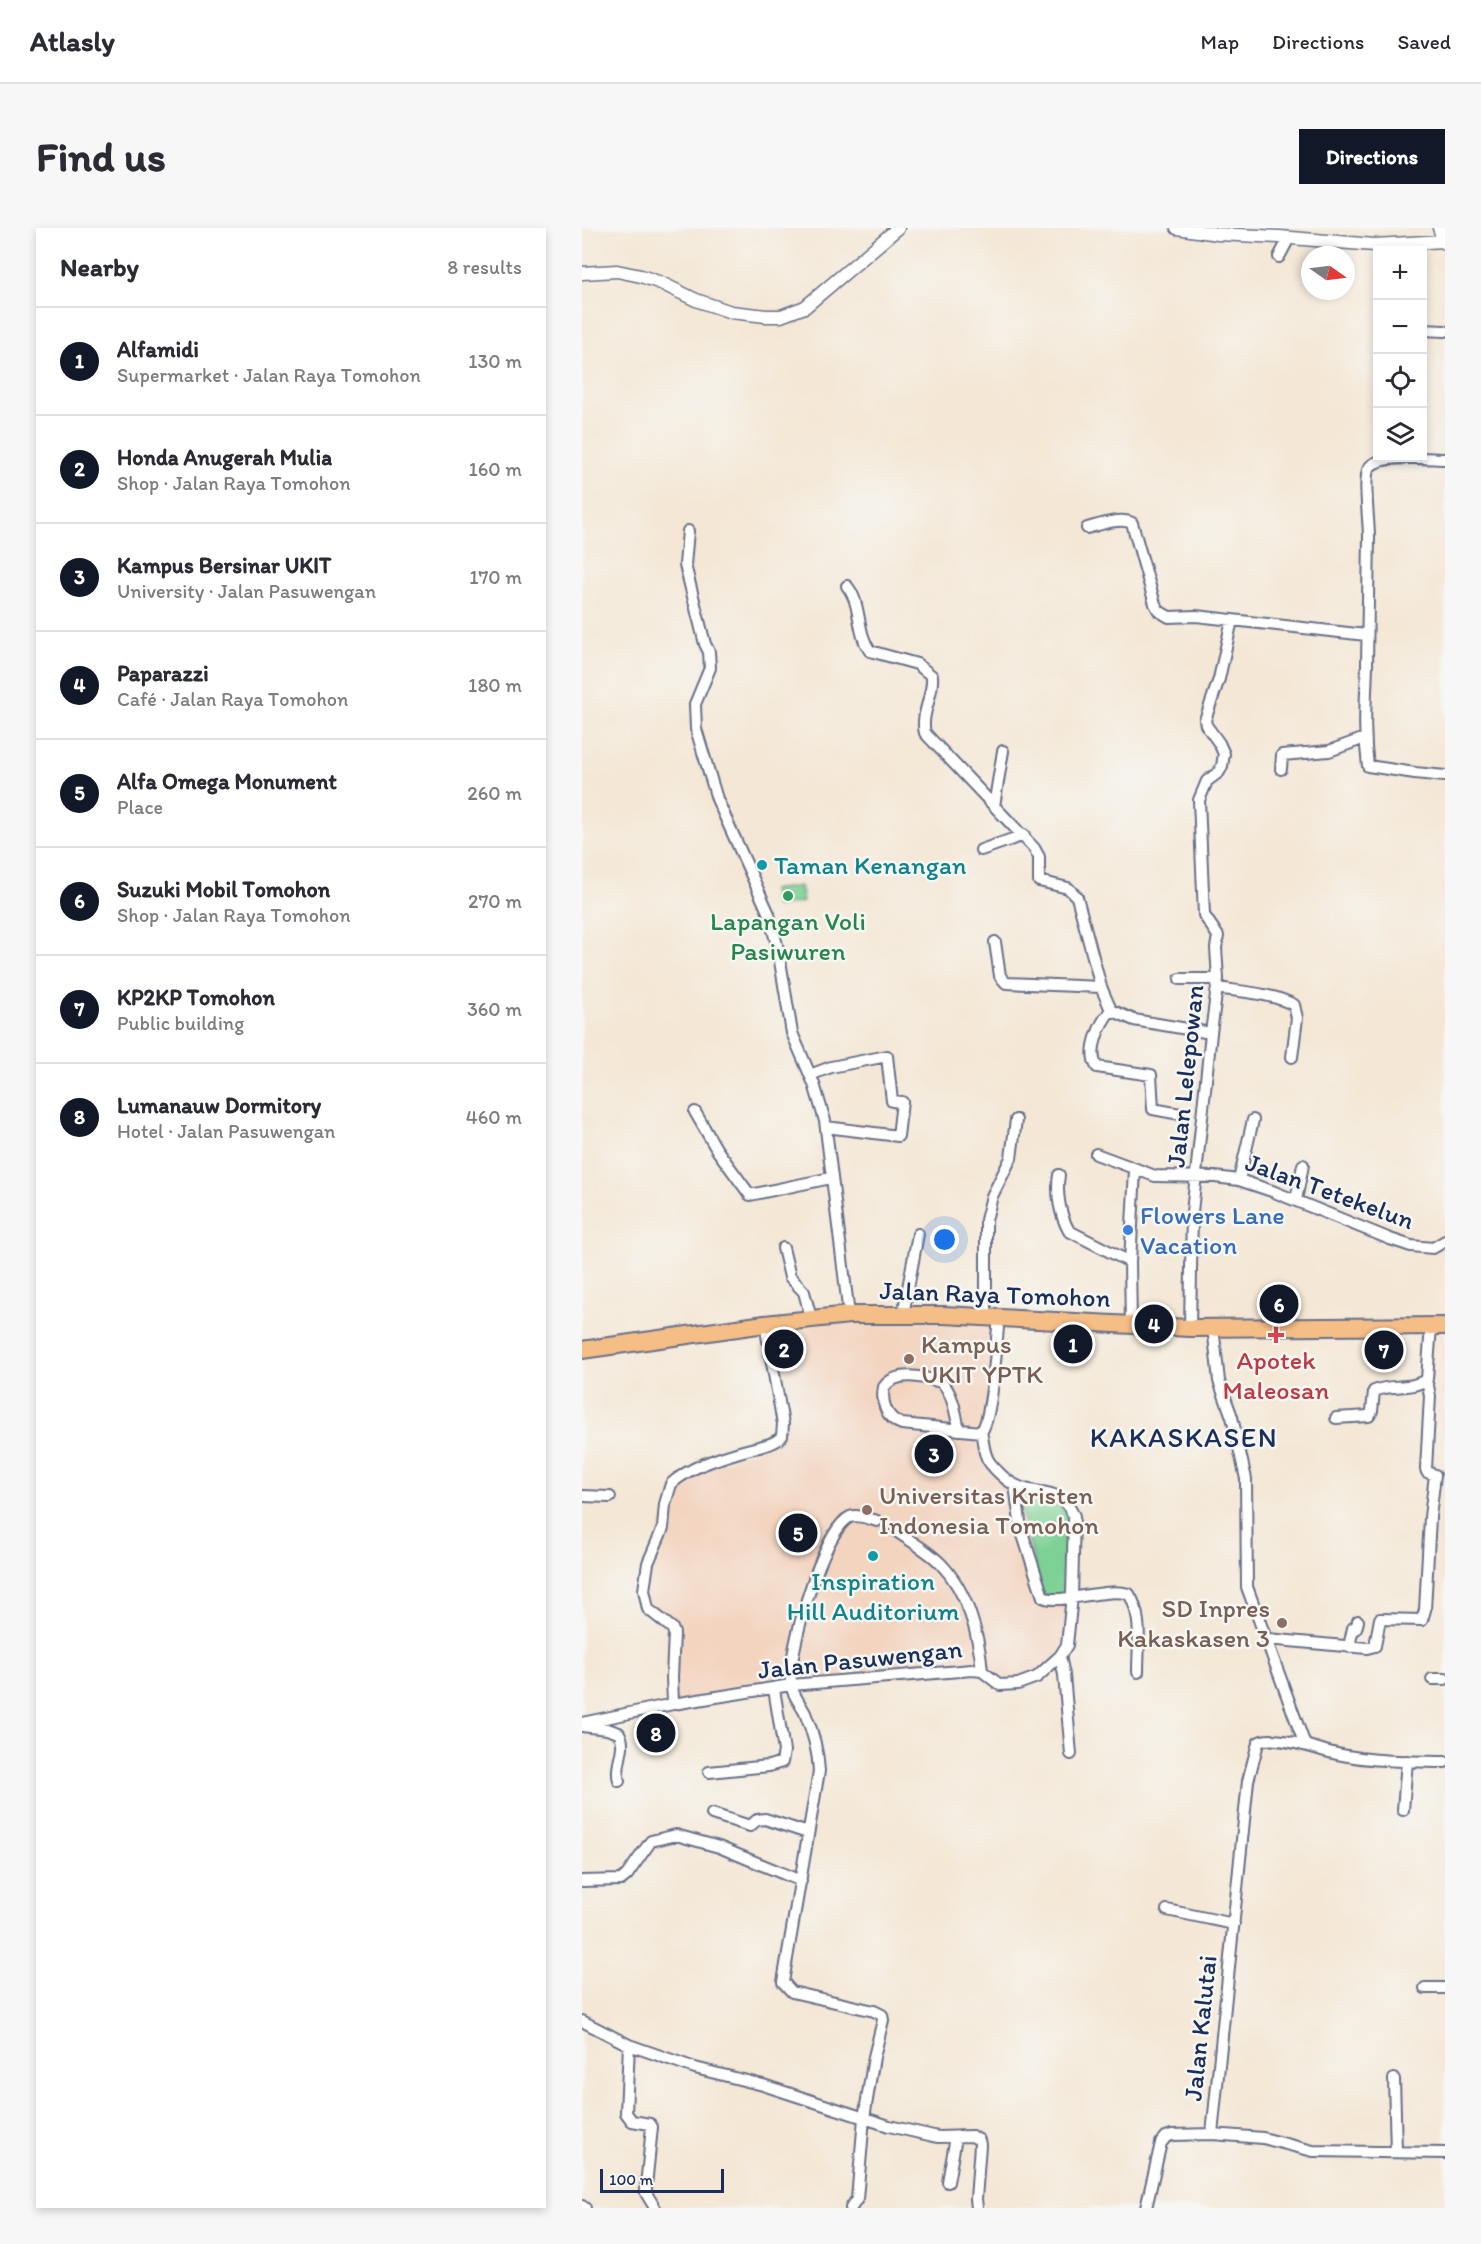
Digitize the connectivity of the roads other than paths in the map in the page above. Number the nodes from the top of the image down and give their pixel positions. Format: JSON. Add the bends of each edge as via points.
{"nodes":[{"id":1,"x":898,"y":228,"type":"edge"},
{"id":2,"x":1177,"y":228,"type":"edge"},
{"id":3,"x":1439,"y":228,"type":"edge"},
{"id":4,"x":1289,"y":238,"type":"junction"},
{"id":5,"x":1330,"y":242,"type":"junction"},
{"id":6,"x":1444,"y":242,"type":"edge"},
{"id":7,"x":1328,"y":246,"type":"edge"},
{"id":8,"x":1279,"y":257,"type":"dead end"},
{"id":9,"x":582,"y":273,"type":"edge"},
{"id":10,"x":1427,"y":330,"type":"edge"},
{"id":11,"x":1445,"y":331,"type":"edge"},
{"id":12,"x":1445,"y":459,"type":"edge"},
{"id":13,"x":1087,"y":528,"type":"dead end"},
{"id":14,"x":688,"y":531,"type":"dead end"},
{"id":15,"x":847,"y":586,"type":"dead end"},
{"id":16,"x":1232,"y":620,"type":"junction"},
{"id":17,"x":1366,"y":636,"type":"junction"},
{"id":18,"x":1365,"y":738,"type":"junction"},
{"id":19,"x":1003,"y":752,"type":"dead end"},
{"id":20,"x":1281,"y":769,"type":"dead end"},
{"id":21,"x":1445,"y":776,"type":"edge"},
{"id":22,"x":994,"y":806,"type":"junction"},
{"id":23,"x":1024,"y":835,"type":"junction"},
{"id":24,"x":981,"y":850,"type":"dead end"},
{"id":25,"x":995,"y":942,"type":"dead end"},
{"id":26,"x":1180,"y":979,"type":"dead end"},
{"id":27,"x":1218,"y":983,"type":"junction"},
{"id":28,"x":1101,"y":987,"type":"junction"},
{"id":29,"x":1111,"y":1010,"type":"junction"},
{"id":30,"x":1211,"y":1033,"type":"junction"},
{"id":31,"x":1292,"y":1057,"type":"dead end"},
{"id":32,"x":810,"y":1075,"type":"junction"},
{"id":33,"x":695,"y":1112,"type":"dead end"},
{"id":34,"x":1180,"y":1114,"type":"dead end"},
{"id":35,"x":1253,"y":1119,"type":"dead end"},
{"id":36,"x":1016,"y":1120,"type":"dead end"},
{"id":37,"x":826,"y":1127,"type":"junction"},
{"id":38,"x":1096,"y":1154,"type":"dead end"},
{"id":39,"x":1303,"y":1165,"type":"dead end"},
{"id":40,"x":1135,"y":1170,"type":"junction"},
{"id":41,"x":1059,"y":1176,"type":"dead end"},
{"id":42,"x":1197,"y":1177,"type":"junction"},
{"id":43,"x":831,"y":1178,"type":"junction"},
{"id":44,"x":1239,"y":1180,"type":"junction"},
{"id":45,"x":1296,"y":1200,"type":"junction"},
{"id":46,"x":918,"y":1234,"type":"dead end"},
{"id":47,"x":1445,"y":1241,"type":"edge"},
{"id":48,"x":783,"y":1248,"type":"dead end"},
{"id":49,"x":1130,"y":1262,"type":"junction"},
{"id":50,"x":903,"y":1315,"type":"junction"},
{"id":51,"x":849,"y":1316,"type":"junction"},
{"id":52,"x":811,"y":1318,"type":"junction"},
{"id":53,"x":993,"y":1318,"type":"junction"},
{"id":54,"x":765,"y":1324,"type":"junction"},
{"id":55,"x":1131,"y":1324,"type":"junction"},
{"id":56,"x":1438,"y":1326,"type":"edge"},
{"id":57,"x":1213,"y":1327,"type":"junction"},
{"id":58,"x":1190,"y":1328,"type":"junction"},
{"id":59,"x":582,"y":1350,"type":"edge"},
{"id":60,"x":1425,"y":1382,"type":"junction"},
{"id":61,"x":1336,"y":1418,"type":"dead end"},
{"id":62,"x":959,"y":1430,"type":"junction"},
{"id":63,"x":981,"y":1432,"type":"junction"},
{"id":64,"x":1015,"y":1485,"type":"junction"},
{"id":65,"x":582,"y":1496,"type":"edge"},
{"id":66,"x":610,"y":1497,"type":"dead end"},
{"id":67,"x":877,"y":1521,"type":"tunnel mouth"},
{"id":68,"x":896,"y":1531,"type":"tunnel mouth"},
{"id":69,"x":1072,"y":1596,"type":"junction"},
{"id":70,"x":1358,"y":1621,"type":"dead end"},
{"id":71,"x":1267,"y":1638,"type":"junction"},
{"id":72,"x":1349,"y":1647,"type":"junction"},
{"id":73,"x":1060,"y":1656,"type":"junction"},
{"id":74,"x":982,"y":1671,"type":"junction"},
{"id":75,"x":1138,"y":1672,"type":"dead end"},
{"id":76,"x":1432,"y":1679,"type":"dead end"},
{"id":77,"x":1445,"y":1679,"type":"edge"},
{"id":78,"x":791,"y":1685,"type":"junction"},
{"id":79,"x":774,"y":1689,"type":"junction"},
{"id":80,"x":673,"y":1704,"type":"junction"},
{"id":81,"x":582,"y":1725,"type":"edge"},
{"id":82,"x":1305,"y":1745,"type":"junction"},
{"id":83,"x":1071,"y":1754,"type":"dead end"},
{"id":84,"x":1407,"y":1761,"type":"junction"},
{"id":85,"x":1445,"y":1762,"type":"edge"},
{"id":86,"x":709,"y":1772,"type":"dead end"},
{"id":87,"x":619,"y":1781,"type":"dead end"},
{"id":88,"x":1403,"y":1810,"type":"dead end"},
{"id":89,"x":712,"y":1814,"type":"dead end"},
{"id":90,"x":808,"y":1833,"type":"junction"},
{"id":91,"x":582,"y":1881,"type":"edge"},
{"id":92,"x":801,"y":1881,"type":"junction"},
{"id":93,"x":1167,"y":1910,"type":"dead end"},
{"id":94,"x":1234,"y":1924,"type":"junction"},
{"id":95,"x":1425,"y":1988,"type":"dead end"},
{"id":96,"x":1445,"y":1988,"type":"edge"},
{"id":97,"x":582,"y":2021,"type":"edge"},
{"id":98,"x":629,"y":2045,"type":"junction"},
{"id":99,"x":1394,"y":2079,"type":"dead end"},
{"id":100,"x":864,"y":2118,"type":"junction"},
{"id":101,"x":1212,"y":2134,"type":"junction"},
{"id":102,"x":956,"y":2137,"type":"junction"},
{"id":103,"x":1396,"y":2151,"type":"junction"},
{"id":104,"x":1445,"y":2153,"type":"edge"},
{"id":105,"x":948,"y":2182,"type":"dead end"},
{"id":106,"x":656,"y":2208,"type":"edge"},
{"id":107,"x":851,"y":2208,"type":"edge"},
{"id":108,"x":977,"y":2208,"type":"edge"},
{"id":109,"x":1146,"y":2208,"type":"edge"}],
"edges":[{"from":1,"to":9,"type":"street","via":[[804,307],[781,316],[731,312],[641,276],[617,271]]},
{"from":2,"to":4,"type":"street"},
{"from":3,"to":6,"type":"street"},
{"from":4,"to":5,"type":"street"},
{"from":4,"to":8,"type":"street"},
{"from":5,"to":6,"type":"street"},
{"from":5,"to":7,"type":"street"},
{"from":10,"to":11,"type":"street"},
{"from":12,"to":17,"type":"street","via":[[1398,459],[1370,466],[1366,475]]},
{"from":13,"to":16,"type":"street","via":[[1120,521],[1132,523],[1155,604],[1163,615]]},
{"from":14,"to":32,"type":"street","via":[[685,565],[710,668],[694,704],[696,729],[717,799],[769,914],[792,1034]]},
{"from":15,"to":22,"type":"street","via":[[870,651],[917,664],[932,676],[925,733]]},
{"from":16,"to":17,"type":"street"},
{"from":16,"to":27,"type":"street","name":"Jalan Lelepowan","via":[[1206,720],[1222,749],[1223,761],[1219,771],[1207,781],[1199,800],[1204,915],[1218,936]]},
{"from":17,"to":18,"type":"street"},
{"from":18,"to":20,"type":"street","via":[[1329,751],[1282,755]]},
{"from":18,"to":21,"type":"street","via":[[1368,766]]},
{"from":19,"to":22,"type":"street"},
{"from":22,"to":23,"type":"street"},
{"from":23,"to":24,"type":"street"},
{"from":23,"to":28,"type":"street","via":[[1037,852],[1039,881],[1068,888],[1077,897]]},
{"from":25,"to":28,"type":"street","via":[[1000,976],[1006,984]]},
{"from":26,"to":27,"type":"street"},
{"from":27,"to":30,"type":"street","name":"Jalan Lelepowan"},
{"from":27,"to":31,"type":"street","via":[[1294,1005],[1297,1018]]},
{"from":28,"to":29,"type":"street"},
{"from":29,"to":30,"type":"street","via":[[1134,1020]]},
{"from":29,"to":34,"type":"street","via":[[1099,1029],[1095,1065],[1151,1075],[1153,1109]]},
{"from":30,"to":42,"type":"street","name":"Jalan Lelepowan"},
{"from":32,"to":37,"type":"street"},
{"from":32,"to":37,"type":"street","via":[[887,1056],[892,1101],[902,1102],[898,1136]]},
{"from":33,"to":43,"type":"street","via":[[750,1196]]},
{"from":35,"to":44,"type":"street"},
{"from":36,"to":53,"type":"street","via":[[1011,1158],[992,1196],[986,1220]]},
{"from":37,"to":43,"type":"street"},
{"from":38,"to":40,"type":"street","name":"Jalan Tetekelun"},
{"from":39,"to":45,"type":"street"},
{"from":40,"to":42,"type":"street","name":"Jalan Tetekelun","via":[[1155,1176]]},
{"from":40,"to":49,"type":"street"},
{"from":41,"to":49,"type":"street","via":[[1059,1201],[1069,1232]]},
{"from":42,"to":44,"type":"street","name":"Jalan Tetekelun"},
{"from":42,"to":58,"type":"street","name":"Jalan Lelepowan","via":[[1192,1212]]},
{"from":43,"to":51,"type":"street"},
{"from":44,"to":45,"type":"street","name":"Jalan Tetekelun"},
{"from":45,"to":47,"type":"street","name":"Jalan Tetekelun","via":[[1411,1246],[1433,1248]]},
{"from":46,"to":50,"type":"street"},
{"from":48,"to":52,"type":"street","via":[[790,1277],[804,1292]]},
{"from":49,"to":55,"type":"street"},
{"from":50,"to":51,"type":"highway","name":"Jalan Raya Tomohon"},
{"from":50,"to":53,"type":"highway","name":"Jalan Raya Tomohon"},
{"from":51,"to":52,"type":"highway","name":"Jalan Raya Tomohon"},
{"from":52,"to":54,"type":"highway","name":"Jalan Raya Tomohon"},
{"from":53,"to":55,"type":"highway","name":"Jalan Raya Tomohon"},
{"from":53,"to":63,"type":"street","via":[[991,1393]]},
{"from":54,"to":59,"type":"highway","name":"Jalan Raya Tomohon"},
{"from":54,"to":80,"type":"street","via":[[782,1436],[776,1442],[741,1451],[675,1480],[668,1490],[663,1528],[648,1563],[644,1590],[648,1609],[674,1634]]},
{"from":55,"to":58,"type":"highway","name":"Jalan Raya Tomohon"},
{"from":56,"to":57,"type":"highway","name":"Jalan Raya Tomohon"},
{"from":56,"to":60,"type":"street"},
{"from":57,"to":58,"type":"highway","name":"Jalan Raya Tomohon"},
{"from":57,"to":71,"type":"street","via":[[1219,1381],[1246,1479],[1247,1587]]},
{"from":60,"to":61,"type":"street","via":[[1377,1389],[1371,1415]]},
{"from":60,"to":72,"type":"street","via":[[1430,1396],[1426,1469],[1436,1475],[1423,1617],[1419,1621],[1380,1619],[1375,1646]]},
{"from":62,"to":62,"type":"street","via":[[951,1398],[941,1382],[898,1377],[884,1387],[884,1405],[896,1422]]},
{"from":62,"to":63,"type":"street"},
{"from":63,"to":64,"type":"street","via":[[990,1463]]},
{"from":64,"to":69,"type":"street","via":[[1021,1528],[1043,1597]]},
{"from":64,"to":69,"type":"street","via":[[1057,1496],[1070,1507],[1075,1533]]},
{"from":65,"to":66,"type":"street"},
{"from":67,"to":78,"type":"street","via":[[860,1516],[840,1525],[801,1617]]},
{"from":68,"to":74,"type":"street","via":[[940,1563],[952,1578],[974,1625]]},
{"from":69,"to":73,"type":"street","via":[[1067,1645]]},
{"from":69,"to":75,"type":"street","via":[[1129,1594],[1138,1632]]},
{"from":70,"to":72,"type":"street"},
{"from":71,"to":72,"type":"street"},
{"from":71,"to":82,"type":"street"},
{"from":73,"to":74,"type":"street","name":"Jalan Pasuwengan","via":[[1037,1677],[1018,1684],[1000,1685]]},
{"from":73,"to":83,"type":"street"},
{"from":74,"to":78,"type":"street","name":"Jalan Pasuwengan"},
{"from":76,"to":77,"type":"street"},
{"from":78,"to":79,"type":"street","name":"Jalan Pasuwengan"},
{"from":78,"to":90,"type":"street","via":[[816,1740],[819,1756]]},
{"from":79,"to":80,"type":"street","name":"Jalan Pasuwengan"},
{"from":79,"to":86,"type":"street","via":[[784,1751],[782,1762]]},
{"from":80,"to":81,"type":"street","name":"Jalan Pasuwengan"},
{"from":81,"to":87,"type":"street","via":[[619,1733],[623,1740],[617,1768]]},
{"from":82,"to":84,"type":"street","name":"Jalan Kalutai","via":[[1358,1758]]},
{"from":82,"to":94,"type":"street","name":"Jalan Kalutai","via":[[1265,1739],[1255,1749],[1248,1780]]},
{"from":84,"to":85,"type":"street","name":"Jalan Kalutai"},
{"from":84,"to":88,"type":"street"},
{"from":89,"to":90,"type":"street","via":[[750,1826],[765,1819]]},
{"from":90,"to":92,"type":"street"},
{"from":91,"to":92,"type":"street","via":[[621,1880],[651,1841],[676,1834]]},
{"from":92,"to":100,"type":"street","via":[[783,1982],[786,1988],[882,2015]]},
{"from":93,"to":94,"type":"street"},
{"from":94,"to":101,"type":"street","name":"Jalan Kalutai"},
{"from":95,"to":96,"type":"street"},
{"from":97,"to":98,"type":"street"},
{"from":98,"to":100,"type":"street"},
{"from":98,"to":106,"type":"street","via":[[626,2113],[632,2121],[652,2127],[646,2193]]},
{"from":99,"to":103,"type":"street"},
{"from":100,"to":102,"type":"street","via":[[924,2134]]},
{"from":100,"to":107,"type":"street","via":[[857,2199]]},
{"from":101,"to":103,"type":"street","name":"Jalan Kalutai","via":[[1263,2138],[1313,2151]]},
{"from":101,"to":109,"type":"street","via":[[1172,2135],[1162,2140]]},
{"from":102,"to":105,"type":"street"},
{"from":102,"to":108,"type":"street","via":[[972,2136],[979,2140]]},
{"from":103,"to":104,"type":"street","name":"Jalan Kalutai"}]}
